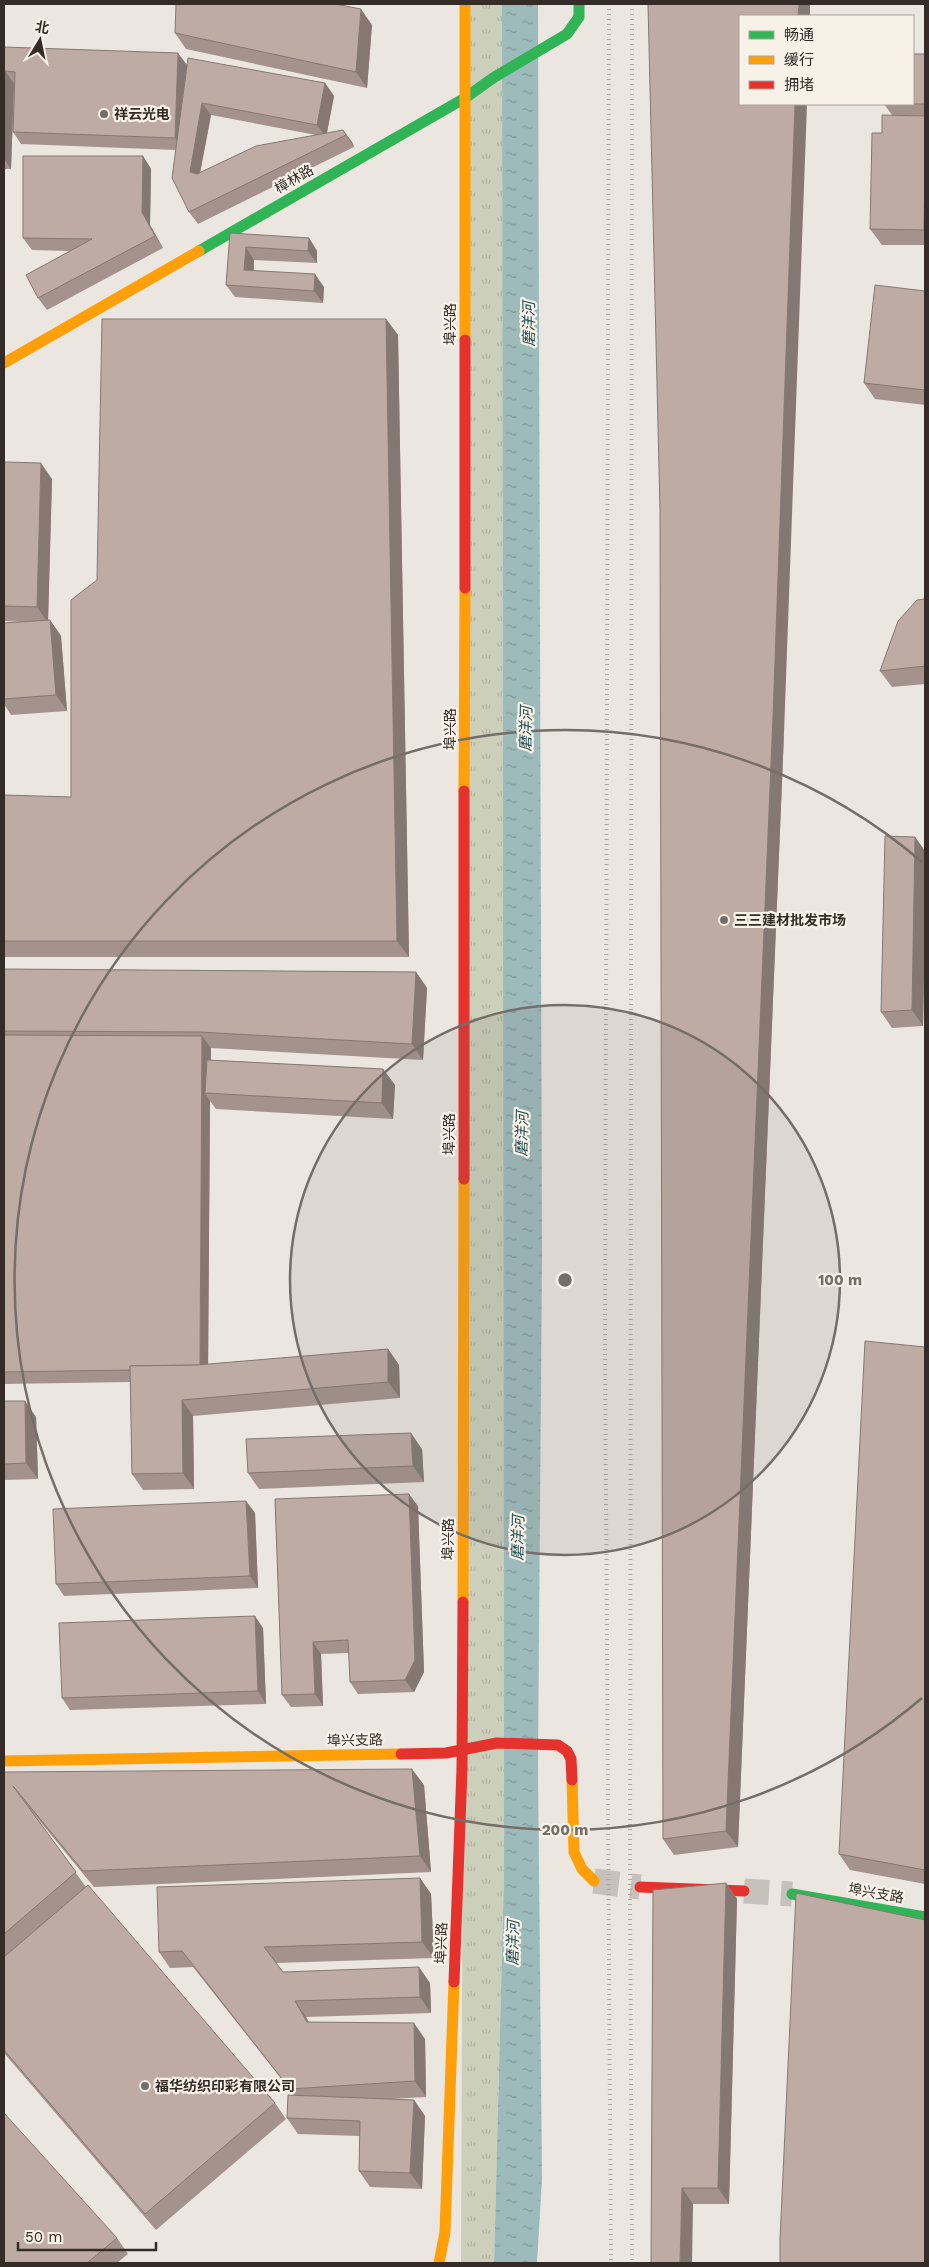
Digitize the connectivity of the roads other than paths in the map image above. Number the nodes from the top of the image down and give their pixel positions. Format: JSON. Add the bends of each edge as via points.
{"nodes":[{"id":1,"x":465,"y":4,"type":"edge"},
{"id":2,"x":579,"y":4,"type":"edge"},
{"id":3,"x":465,"y":98,"type":"junction"},
{"id":4,"x":4,"y":363,"type":"edge"},
{"id":5,"x":462,"y":1749,"type":"junction"},
{"id":6,"x":4,"y":1761,"type":"edge"},
{"id":7,"x":594,"y":1881,"type":"tunnel mouth"},
{"id":8,"x":640,"y":1887,"type":"tunnel mouth"},
{"id":9,"x":744,"y":1891,"type":"tunnel mouth"},
{"id":10,"x":792,"y":1894,"type":"tunnel mouth"},
{"id":11,"x":925,"y":1917,"type":"edge"},
{"id":12,"x":439,"y":2263,"type":"edge"}],
"edges":[{"from":1,"to":3,"type":"street","name":"埠兴路"},
{"from":2,"to":3,"type":"street","name":"樟林路","via":[[575,25],[555,42]]},
{"from":3,"to":4,"type":"street","name":"樟林路"},
{"from":3,"to":5,"type":"street","name":"埠兴路"},
{"from":5,"to":6,"type":"street","name":"埠兴支路","via":[[436,1753]]},
{"from":5,"to":7,"type":"street","name":"埠兴支路","via":[[497,1743],[558,1745],[566,1751],[571,1759],[574,1852],[582,1869]]},
{"from":5,"to":12,"type":"street","name":"埠兴路","via":[[445,2232]]},
{"from":8,"to":9,"type":"street"},
{"from":10,"to":11,"type":"street","name":"埠兴支路"}]}
